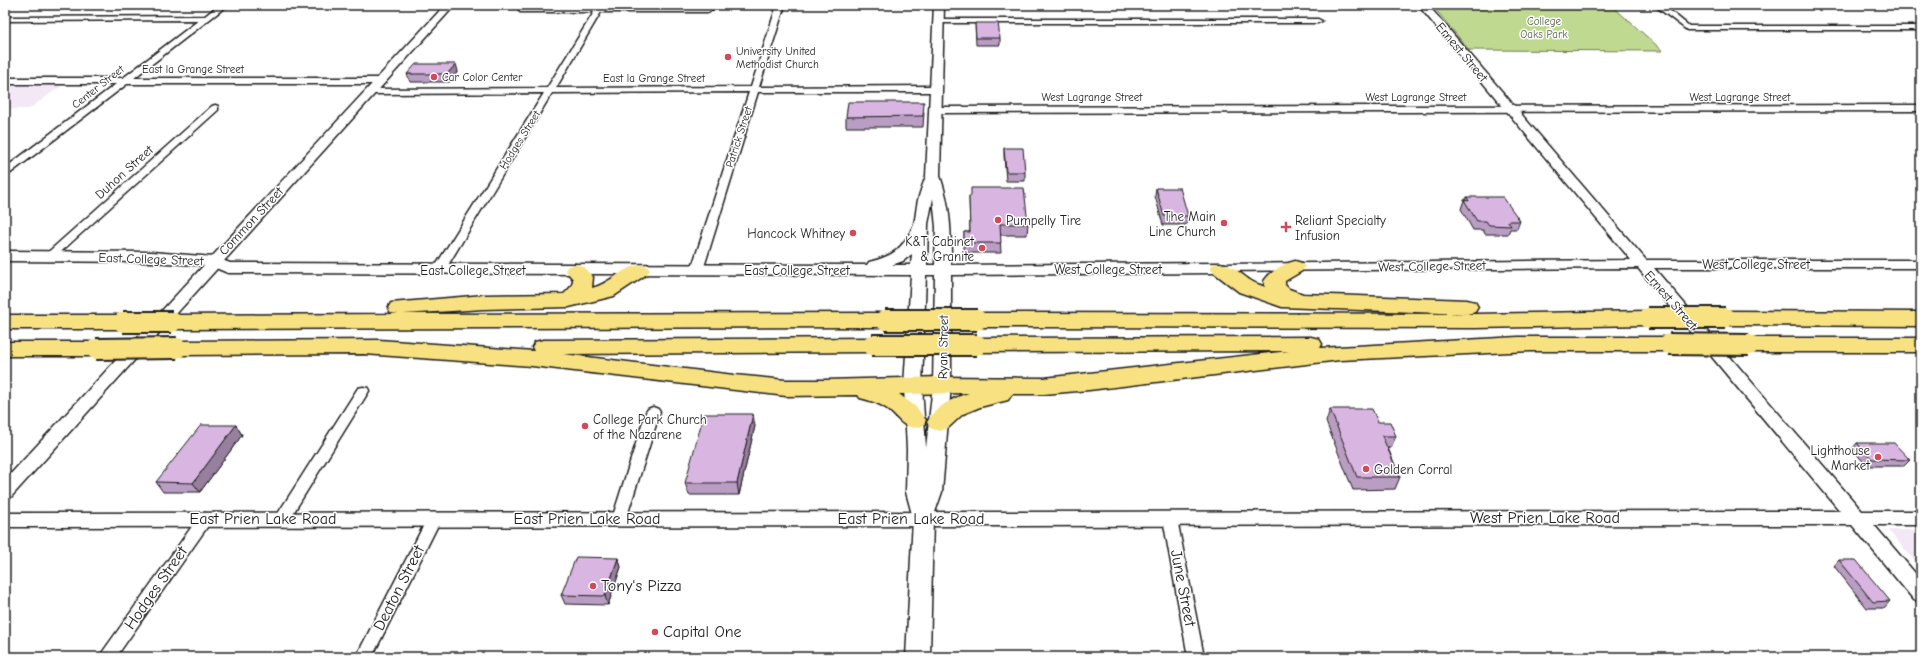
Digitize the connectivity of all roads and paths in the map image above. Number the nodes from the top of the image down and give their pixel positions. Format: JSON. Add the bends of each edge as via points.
{"nodes":[{"id":1,"x":224,"y":5,"type":"edge"},
{"id":2,"x":450,"y":5,"type":"edge"},
{"id":3,"x":781,"y":5,"type":"edge"},
{"id":4,"x":939,"y":5,"type":"edge"},
{"id":5,"x":1423,"y":5,"type":"edge"},
{"id":6,"x":1658,"y":5,"type":"edge"},
{"id":7,"x":523,"y":10,"type":"dead end"},
{"id":8,"x":599,"y":10,"type":"junction"},
{"id":9,"x":708,"y":10,"type":"dead end"},
{"id":10,"x":207,"y":18,"type":"junction"},
{"id":11,"x":5,"y":19,"type":"edge"},
{"id":12,"x":939,"y":21,"type":"junction"},
{"id":13,"x":1318,"y":21,"type":"dead end"},
{"id":14,"x":1921,"y":28,"type":"edge"},
{"id":15,"x":5,"y":81,"type":"edge"},
{"id":16,"x":380,"y":81,"type":"junction"},
{"id":17,"x":124,"y":82,"type":"junction"},
{"id":18,"x":936,"y":89,"type":"junction"},
{"id":19,"x":551,"y":90,"type":"junction"},
{"id":20,"x":754,"y":90,"type":"junction"},
{"id":21,"x":371,"y":91,"type":"junction"},
{"id":22,"x":215,"y":108,"type":"dead end"},
{"id":23,"x":1921,"y":108,"type":"edge"},
{"id":24,"x":1510,"y":109,"type":"junction"},
{"id":25,"x":936,"y":110,"type":"junction"},
{"id":26,"x":5,"y":174,"type":"edge"},
{"id":27,"x":933,"y":176,"type":"junction"},
{"id":28,"x":921,"y":224,"type":"junction"},
{"id":29,"x":5,"y":256,"type":"edge"},
{"id":30,"x":50,"y":256,"type":"junction"},
{"id":31,"x":214,"y":262,"type":"junction"},
{"id":32,"x":1640,"y":264,"type":"junction"},
{"id":33,"x":1921,"y":264,"type":"edge"},
{"id":34,"x":1295,"y":267,"type":"junction"},
{"id":35,"x":1220,"y":268,"type":"junction"},
{"id":36,"x":439,"y":270,"type":"junction"},
{"id":37,"x":575,"y":270,"type":"junction"},
{"id":38,"x":640,"y":270,"type":"junction"},
{"id":39,"x":697,"y":270,"type":"junction"},
{"id":40,"x":856,"y":270,"type":"junction"},
{"id":41,"x":919,"y":270,"type":"junction"},
{"id":42,"x":943,"y":270,"type":"junction"},
{"id":43,"x":569,"y":300,"type":"junction"},
{"id":44,"x":1303,"y":301,"type":"junction"},
{"id":45,"x":1620,"y":318,"type":"junction"},
{"id":46,"x":1921,"y":319,"type":"edge"},
{"id":47,"x":5,"y":322,"type":"edge"},
{"id":48,"x":204,"y":322,"type":"junction"},
{"id":49,"x":1531,"y":344,"type":"junction"},
{"id":50,"x":1921,"y":345,"type":"edge"},
{"id":51,"x":363,"y":347,"type":"junction"},
{"id":52,"x":5,"y":349,"type":"edge"},
{"id":53,"x":1060,"y":384,"type":"junction"},
{"id":54,"x":942,"y":385,"type":"junction"},
{"id":55,"x":913,"y":386,"type":"junction"},
{"id":56,"x":825,"y":388,"type":"junction"},
{"id":57,"x":363,"y":390,"type":"dead end"},
{"id":58,"x":652,"y":412,"type":"dead end"},
{"id":59,"x":914,"y":420,"type":"junction"},
{"id":60,"x":939,"y":422,"type":"junction"},
{"id":61,"x":5,"y":492,"type":"edge"},
{"id":62,"x":923,"y":518,"type":"junction"},
{"id":63,"x":1858,"y":518,"type":"junction"},
{"id":64,"x":1921,"y":518,"type":"edge"},
{"id":65,"x":205,"y":519,"type":"junction"},
{"id":66,"x":282,"y":519,"type":"junction"},
{"id":67,"x":434,"y":519,"type":"junction"},
{"id":68,"x":1170,"y":519,"type":"junction"},
{"id":69,"x":5,"y":520,"type":"edge"},
{"id":70,"x":619,"y":520,"type":"junction"},
{"id":71,"x":1921,"y":594,"type":"edge"},
{"id":72,"x":107,"y":657,"type":"edge"},
{"id":73,"x":364,"y":657,"type":"edge"},
{"id":74,"x":918,"y":657,"type":"edge"},
{"id":75,"x":1196,"y":657,"type":"edge"}],
"edges":[{"from":1,"to":10,"type":"street","name":"Center Street"},
{"from":2,"to":16,"type":"street","name":"Common Street"},
{"from":3,"to":20,"type":"street","name":"Patrick Street"},
{"from":4,"to":12,"type":"main road","name":"Ryan Street"},
{"from":5,"to":24,"type":"street","name":"Ernest Street"},
{"from":6,"to":14,"type":"street","via":[[1687,28]]},
{"from":7,"to":8,"type":"street"},
{"from":8,"to":9,"type":"street"},
{"from":8,"to":19,"type":"street","name":"Hodges Street"},
{"from":10,"to":11,"type":"street"},
{"from":10,"to":17,"type":"street","name":"Center Street"},
{"from":12,"to":13,"type":"street"},
{"from":12,"to":18,"type":"main road","name":"Ryan Street"},
{"from":15,"to":17,"type":"street","name":"East la Grange Street"},
{"from":16,"to":17,"type":"street","name":"East la Grange Street"},
{"from":16,"to":21,"type":"street","name":"Common Street"},
{"from":17,"to":26,"type":"street","name":"Center Street"},
{"from":18,"to":20,"type":"street","name":"East la Grange Street"},
{"from":18,"to":25,"type":"main road","name":"Ryan Street"},
{"from":19,"to":20,"type":"street","name":"East la Grange Street"},
{"from":19,"to":21,"type":"street","name":"East la Grange Street"},
{"from":19,"to":36,"type":"street","name":"Hodges Street"},
{"from":20,"to":39,"type":"street","name":"Patrick Street"},
{"from":21,"to":31,"type":"street","name":"Common Street"},
{"from":22,"to":30,"type":"street","name":"Duhon Street"},
{"from":23,"to":24,"type":"street","name":"West Lagrange Street"},
{"from":24,"to":25,"type":"street","name":"West Lagrange Street"},
{"from":24,"to":32,"type":"street","name":"Ernest Street"},
{"from":25,"to":27,"type":"main road","name":"Ryan Street"},
{"from":27,"to":28,"type":"main road","name":"Ryan Street"},
{"from":27,"to":42,"type":"main road","name":"Ryan Street","via":[[940,196]]},
{"from":28,"to":40,"type":"main road","via":[[905,254],[895,260]]},
{"from":28,"to":41,"type":"main road","name":"Ryan Street"},
{"from":29,"to":30,"type":"main road","name":"East College Street"},
{"from":30,"to":31,"type":"main road","name":"East College Street","via":[[152,257]]},
{"from":31,"to":36,"type":"main road","name":"East College Street","via":[[228,268]]},
{"from":31,"to":61,"type":"street","name":"Common Street"},
{"from":32,"to":33,"type":"street","name":"West College Street"},
{"from":32,"to":34,"type":"street","name":"West College Street"},
{"from":32,"to":63,"type":"street","name":"Ernest Street"},
{"from":34,"to":35,"type":"street","name":"West College Street"},
{"from":34,"to":44,"type":"highway","via":[[1275,279],[1274,285],[1285,295]]},
{"from":35,"to":42,"type":"main road","name":"West College Street"},
{"from":35,"to":44,"type":"highway","via":[[1246,287],[1265,295],[1282,300]]},
{"from":36,"to":37,"type":"main road","name":"East College Street"},
{"from":37,"to":38,"type":"main road","name":"East College Street"},
{"from":37,"to":43,"type":"highway","via":[[583,277],[584,284],[580,292]]},
{"from":38,"to":39,"type":"main road","name":"East College Street"},
{"from":38,"to":43,"type":"highway","via":[[607,291]]},
{"from":39,"to":40,"type":"main road","name":"East College Street"},
{"from":40,"to":41,"type":"main road","name":"East College Street"},
{"from":41,"to":42,"type":"main road","name":"East College Street"},
{"from":41,"to":55,"type":"main road","name":"Ryan Street"},
{"from":42,"to":54,"type":"main road","name":"Ryan Street"},
{"from":43,"to":48,"type":"highway","via":[[484,302],[247,316]]},
{"from":44,"to":45,"type":"highway","via":[[1406,303]]},
{"from":45,"to":46,"type":"highway","bridge":true},
{"from":45,"to":48,"type":"highway","bridge":true,"via":[[1475,321]]},
{"from":47,"to":48,"type":"highway","bridge":true},
{"from":49,"to":50,"type":"highway","bridge":true},
{"from":49,"to":51,"type":"highway","bridge":true},
{"from":49,"to":53,"type":"highway","via":[[1340,353]]},
{"from":51,"to":52,"type":"highway","bridge":true},
{"from":51,"to":56,"type":"highway","via":[[532,358],[734,383],[786,388]]},
{"from":53,"to":54,"type":"highway"},
{"from":53,"to":60,"type":"highway","via":[[974,400],[955,408]]},
{"from":54,"to":55,"type":"highway"},
{"from":54,"to":60,"type":"main road","name":"Ryan Street"},
{"from":55,"to":56,"type":"highway"},
{"from":55,"to":59,"type":"main road","name":"Ryan Street"},
{"from":56,"to":59,"type":"highway","via":[[865,391],[884,396],[898,402]]},
{"from":57,"to":66,"type":"street"},
{"from":58,"to":70,"type":"street"},
{"from":59,"to":62,"type":"main road","name":"Ryan Street","via":[[917,450],[916,492]]},
{"from":60,"to":62,"type":"main road","name":"Ryan Street","via":[[932,492]]},
{"from":62,"to":68,"type":"street","name":"East Prien Lake Road"},
{"from":62,"to":70,"type":"street","name":"East Prien Lake Road"},
{"from":62,"to":74,"type":"main road","name":"Ryan Street"},
{"from":63,"to":64,"type":"street","name":"West Prien Lake Road"},
{"from":63,"to":68,"type":"street","name":"West Prien Lake Road"},
{"from":63,"to":71,"type":"street","name":"Ernest Street"},
{"from":65,"to":66,"type":"street","name":"East Prien Lake Road"},
{"from":65,"to":69,"type":"street","name":"East Prien Lake Road"},
{"from":65,"to":72,"type":"street","name":"Hodges Street"},
{"from":66,"to":67,"type":"street","name":"East Prien Lake Road"},
{"from":67,"to":70,"type":"street","name":"East Prien Lake Road"},
{"from":67,"to":73,"type":"street","name":"Deaton Street"},
{"from":68,"to":75,"type":"street","name":"June Street"}]}
